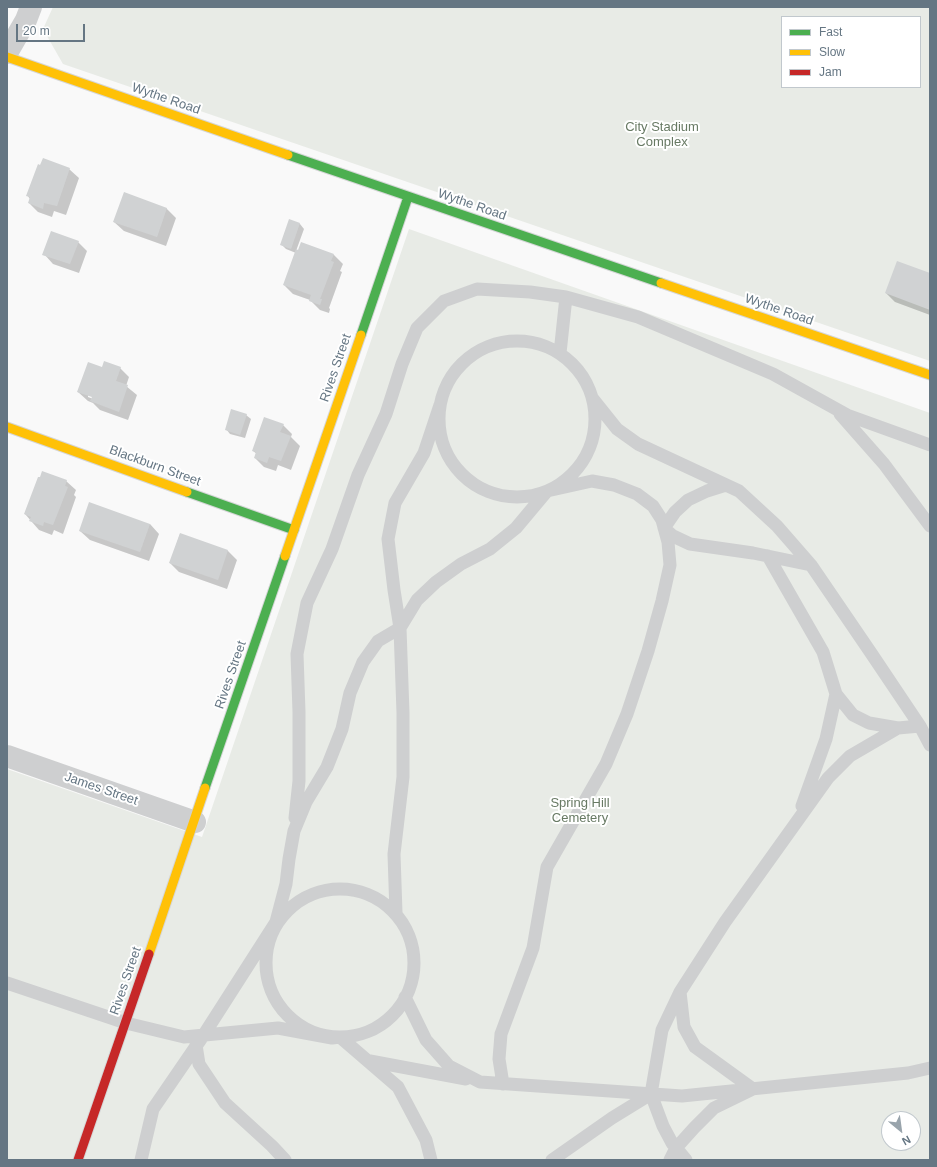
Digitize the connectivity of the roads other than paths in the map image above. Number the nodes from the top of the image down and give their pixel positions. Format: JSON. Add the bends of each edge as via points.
{"nodes":[{"id":1,"x":31,"y":7,"type":"edge"},
{"id":2,"x":7,"y":53,"type":"edge"},
{"id":3,"x":7,"y":58,"type":"edge"},
{"id":4,"x":408,"y":197,"type":"junction"},
{"id":5,"x":566,"y":297,"type":"junction"},
{"id":6,"x":560,"y":353,"type":"junction"},
{"id":7,"x":930,"y":375,"type":"edge"},
{"id":8,"x":593,"y":399,"type":"junction"},
{"id":9,"x":440,"y":405,"type":"junction"},
{"id":10,"x":836,"y":409,"type":"junction"},
{"id":11,"x":7,"y":427,"type":"edge"},
{"id":12,"x":930,"y":445,"type":"edge"},
{"id":13,"x":726,"y":485,"type":"junction"},
{"id":14,"x":547,"y":491,"type":"junction"},
{"id":15,"x":930,"y":526,"type":"edge"},
{"id":16,"x":664,"y":528,"type":"junction"},
{"id":17,"x":294,"y":530,"type":"junction"},
{"id":18,"x":768,"y":556,"type":"junction"},
{"id":19,"x":811,"y":565,"type":"junction"},
{"id":20,"x":400,"y":628,"type":"junction"},
{"id":21,"x":836,"y":694,"type":"junction"},
{"id":22,"x":920,"y":726,"type":"junction"},
{"id":23,"x":898,"y":728,"type":"junction"},
{"id":24,"x":930,"y":745,"type":"edge"},
{"id":25,"x":7,"y":756,"type":"edge"},
{"id":26,"x":195,"y":822,"type":"junction"},
{"id":27,"x":794,"y":825,"type":"junction"},
{"id":28,"x":294,"y":831,"type":"junction"},
{"id":29,"x":396,"y":913,"type":"junction"},
{"id":30,"x":276,"y":922,"type":"junction"},
{"id":31,"x":7,"y":983,"type":"edge"},
{"id":32,"x":680,"y":992,"type":"junction"},
{"id":33,"x":405,"y":997,"type":"junction"},
{"id":34,"x":126,"y":1024,"type":"junction"},
{"id":35,"x":340,"y":1037,"type":"junction"},
{"id":36,"x":199,"y":1040,"type":"junction"},
{"id":37,"x":369,"y":1061,"type":"junction"},
{"id":38,"x":930,"y":1068,"type":"edge"},
{"id":39,"x":480,"y":1082,"type":"junction"},
{"id":40,"x":503,"y":1084,"type":"junction"},
{"id":41,"x":753,"y":1089,"type":"junction"},
{"id":42,"x":651,"y":1094,"type":"junction"},
{"id":43,"x":676,"y":1148,"type":"junction"},
{"id":44,"x":78,"y":1160,"type":"edge"},
{"id":45,"x":141,"y":1160,"type":"edge"},
{"id":46,"x":285,"y":1160,"type":"edge"},
{"id":47,"x":431,"y":1160,"type":"edge"},
{"id":48,"x":552,"y":1160,"type":"edge"},
{"id":49,"x":670,"y":1160,"type":"edge"},
{"id":50,"x":686,"y":1160,"type":"edge"}],
"edges":[{"from":1,"to":2,"type":"street"},
{"from":3,"to":4,"type":"street","name":"Wythe Road"},
{"from":4,"to":7,"type":"street","name":"Wythe Road"},
{"from":4,"to":17,"type":"street","name":"Rives Street"},
{"from":5,"to":6,"type":"lane"},
{"from":5,"to":10,"type":"lane","via":[[638,317],[772,374]]},
{"from":5,"to":28,"type":"lane","via":[[477,289],[444,301],[416,328],[386,414],[358,475],[332,549],[307,604],[297,654],[299,781]]},
{"from":6,"to":8,"type":"lane","via":[[581,373]]},
{"from":6,"to":9,"type":"lane","via":[[536,343],[511,341],[486,347],[464,361],[449,381]]},
{"from":8,"to":13,"type":"lane","via":[[617,429],[638,444]]},
{"from":8,"to":14,"type":"lane","via":[[596,422],[592,443],[582,463],[566,480]]},
{"from":9,"to":14,"type":"lane","via":[[440,431],[446,453],[460,473],[478,488],[501,496],[524,497]]},
{"from":9,"to":20,"type":"lane","via":[[424,453],[395,503],[388,539]]},
{"from":10,"to":12,"type":"lane"},
{"from":10,"to":15,"type":"lane","via":[[884,464]]},
{"from":11,"to":17,"type":"street","name":"Blackburn Street"},
{"from":13,"to":16,"type":"lane","via":[[688,500],[675,512]]},
{"from":13,"to":19,"type":"lane","via":[[738,491],[777,526]]},
{"from":14,"to":16,"type":"lane","via":[[592,481],[614,485],[636,494],[653,506]]},
{"from":14,"to":20,"type":"lane","via":[[516,528],[490,549],[461,564],[436,582],[418,600]]},
{"from":16,"to":18,"type":"lane","via":[[673,536],[690,544]]},
{"from":16,"to":40,"type":"lane","via":[[670,565],[648,651],[627,714],[606,764],[547,867],[533,948],[501,1034],[499,1059]]},
{"from":17,"to":26,"type":"street","name":"Rives Street"},
{"from":18,"to":19,"type":"lane"},
{"from":18,"to":21,"type":"lane","via":[[823,652]]},
{"from":19,"to":22,"type":"lane"},
{"from":20,"to":28,"type":"lane","via":[[378,641],[363,662],[350,693],[342,729],[328,766],[306,802]]},
{"from":20,"to":29,"type":"lane","via":[[403,713],[402,777],[394,854]]},
{"from":21,"to":23,"type":"lane","via":[[853,715],[869,723]]},
{"from":21,"to":27,"type":"lane","via":[[826,739]]},
{"from":22,"to":23,"type":"lane"},
{"from":22,"to":24,"type":"lane"},
{"from":23,"to":27,"type":"lane","via":[[850,756],[828,778]]},
{"from":25,"to":26,"type":"street","name":"James Street"},
{"from":26,"to":34,"type":"street","name":"Rives Street"},
{"from":27,"to":32,"type":"lane","via":[[725,922]]},
{"from":28,"to":30,"type":"lane","via":[[286,884]]},
{"from":29,"to":30,"type":"lane","via":[[374,896],[342,887],[318,891]]},
{"from":29,"to":33,"type":"lane","via":[[407,931],[414,957],[412,981]]},
{"from":30,"to":35,"type":"lane","via":[[264,957],[267,983],[287,1016],[311,1032]]},
{"from":30,"to":36,"type":"lane"},
{"from":31,"to":34,"type":"lane"},
{"from":32,"to":41,"type":"lane","via":[[684,1027],[695,1047]]},
{"from":32,"to":42,"type":"lane","via":[[662,1030]]},
{"from":33,"to":35,"type":"lane","via":[[391,1016],[365,1032]]},
{"from":33,"to":39,"type":"lane","via":[[426,1040],[450,1066]]},
{"from":34,"to":36,"type":"lane"},
{"from":34,"to":44,"type":"street","name":"Rives Street"},
{"from":35,"to":36,"type":"lane","via":[[332,1038],[278,1028]]},
{"from":35,"to":37,"type":"lane"},
{"from":36,"to":45,"type":"lane","via":[[153,1109]]},
{"from":36,"to":46,"type":"lane","via":[[198,1064],[225,1103]]},
{"from":37,"to":39,"type":"lane"},
{"from":37,"to":47,"type":"lane","via":[[398,1087],[426,1140]]},
{"from":38,"to":41,"type":"lane","via":[[908,1073]]},
{"from":39,"to":40,"type":"lane"},
{"from":40,"to":42,"type":"lane"},
{"from":41,"to":42,"type":"lane","via":[[682,1096]]},
{"from":41,"to":43,"type":"lane","via":[[714,1108]]},
{"from":42,"to":43,"type":"lane","via":[[663,1126]]},
{"from":42,"to":48,"type":"lane"},
{"from":43,"to":49,"type":"lane"},
{"from":43,"to":50,"type":"lane"}]}
